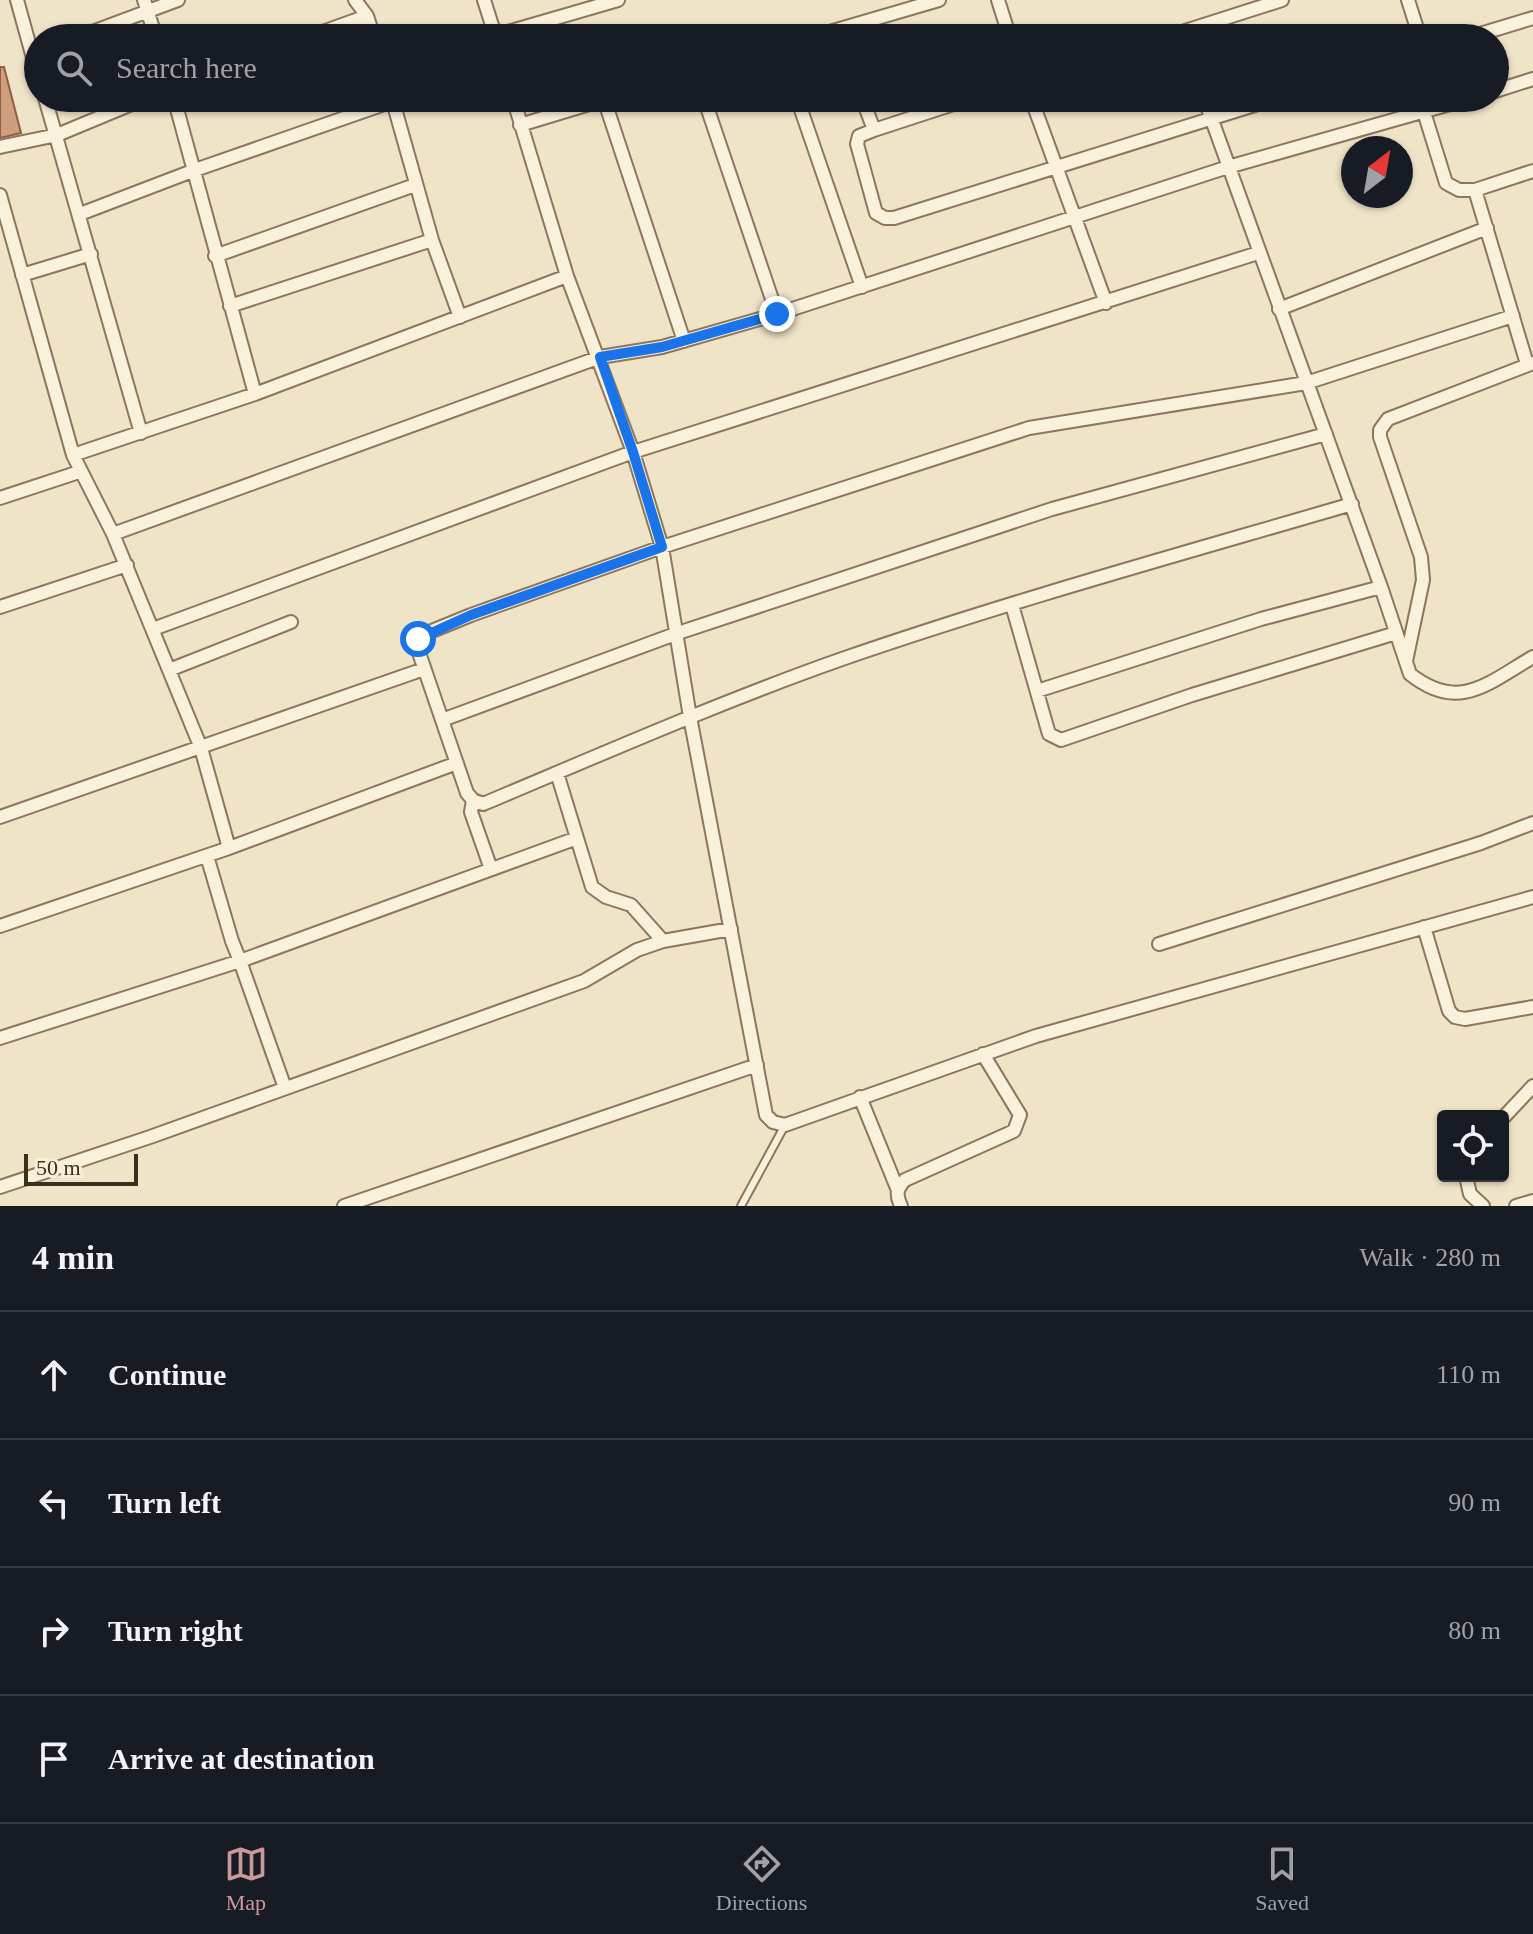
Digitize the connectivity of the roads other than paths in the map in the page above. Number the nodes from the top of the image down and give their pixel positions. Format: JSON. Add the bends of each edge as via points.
{"nodes":[{"id":1,"x":17,"y":0,"type":"edge"},
{"id":2,"x":178,"y":0,"type":"edge"},
{"id":3,"x":355,"y":0,"type":"edge"},
{"id":4,"x":484,"y":0,"type":"edge"},
{"id":5,"x":618,"y":0,"type":"edge"},
{"id":6,"x":939,"y":0,"type":"edge"},
{"id":7,"x":998,"y":0,"type":"edge"},
{"id":8,"x":1282,"y":0,"type":"edge"},
{"id":9,"x":1408,"y":0,"type":"edge"},
{"id":10,"x":145,"y":6,"type":"edge"},
{"id":11,"x":367,"y":16,"type":"junction"},
{"id":12,"x":1533,"y":18,"type":"edge"},
{"id":13,"x":25,"y":24,"type":"edge"},
{"id":14,"x":106,"y":24,"type":"edge"},
{"id":15,"x":345,"y":24,"type":"edge"},
{"id":16,"x":370,"y":24,"type":"edge"},
{"id":17,"x":490,"y":24,"type":"edge"},
{"id":18,"x":537,"y":24,"type":"edge"},
{"id":19,"x":869,"y":24,"type":"edge"},
{"id":20,"x":1006,"y":24,"type":"edge"},
{"id":21,"x":1213,"y":24,"type":"edge"},
{"id":22,"x":1416,"y":24,"type":"edge"},
{"id":23,"x":1509,"y":25,"type":"edge"},
{"id":24,"x":1533,"y":79,"type":"edge"},
{"id":25,"x":1509,"y":87,"type":"edge"},
{"id":26,"x":50,"y":112,"type":"edge"},
{"id":27,"x":112,"y":112,"type":"edge"},
{"id":28,"x":178,"y":112,"type":"edge"},
{"id":29,"x":356,"y":112,"type":"edge"},
{"id":30,"x":395,"y":112,"type":"edge"},
{"id":31,"x":517,"y":112,"type":"edge"},
{"id":32,"x":564,"y":112,"type":"edge"},
{"id":33,"x":611,"y":112,"type":"edge"},
{"id":34,"x":709,"y":112,"type":"edge"},
{"id":35,"x":802,"y":112,"type":"edge"},
{"id":36,"x":867,"y":112,"type":"edge"},
{"id":37,"x":929,"y":112,"type":"edge"},
{"id":38,"x":1036,"y":112,"type":"edge"},
{"id":39,"x":1209,"y":112,"type":"edge"},
{"id":40,"x":1233,"y":112,"type":"edge"},
{"id":41,"x":1424,"y":112,"type":"joint"},
{"id":42,"x":1211,"y":119,"type":"junction"},
{"id":43,"x":520,"y":125,"type":"junction"},
{"id":44,"x":874,"y":130,"type":"junction"},
{"id":45,"x":57,"y":135,"type":"junction"},
{"id":46,"x":0,"y":147,"type":"edge"},
{"id":47,"x":1056,"y":165,"type":"junction"},
{"id":48,"x":1228,"y":167,"type":"junction"},
{"id":49,"x":195,"y":170,"type":"junction"},
{"id":50,"x":1533,"y":171,"type":"edge"},
{"id":51,"x":415,"y":185,"type":"junction"},
{"id":52,"x":1475,"y":190,"type":"junction"},
{"id":53,"x":0,"y":195,"type":"edge"},
{"id":54,"x":80,"y":214,"type":"junction"},
{"id":55,"x":1075,"y":218,"type":"junction"},
{"id":56,"x":1487,"y":228,"type":"junction"},
{"id":57,"x":432,"y":240,"type":"junction"},
{"id":58,"x":1258,"y":253,"type":"junction"},
{"id":59,"x":91,"y":254,"type":"junction"},
{"id":60,"x":215,"y":256,"type":"junction"},
{"id":61,"x":22,"y":275,"type":"junction"},
{"id":62,"x":567,"y":276,"type":"junction"},
{"id":63,"x":862,"y":287,"type":"junction"},
{"id":64,"x":1106,"y":303,"type":"junction"},
{"id":65,"x":230,"y":306,"type":"junction"},
{"id":66,"x":1279,"y":309,"type":"junction"},
{"id":67,"x":777,"y":314,"type":"junction"},
{"id":68,"x":1513,"y":316,"type":"junction"},
{"id":69,"x":460,"y":317,"type":"junction"},
{"id":70,"x":684,"y":341,"type":"junction"},
{"id":71,"x":600,"y":357,"type":"junction"},
{"id":72,"x":1530,"y":364,"type":"edge"},
{"id":73,"x":1306,"y":383,"type":"junction"},
{"id":74,"x":255,"y":394,"type":"junction"},
{"id":75,"x":141,"y":433,"type":"junction"},
{"id":76,"x":1326,"y":434,"type":"junction"},
{"id":77,"x":633,"y":452,"type":"junction"},
{"id":78,"x":73,"y":455,"type":"junction"},
{"id":79,"x":79,"y":472,"type":"junction"},
{"id":80,"x":0,"y":498,"type":"edge"},
{"id":81,"x":1352,"y":504,"type":"junction"},
{"id":82,"x":113,"y":534,"type":"junction"},
{"id":83,"x":662,"y":547,"type":"junction"},
{"id":84,"x":127,"y":565,"type":"junction"},
{"id":85,"x":1381,"y":587,"type":"junction"},
{"id":86,"x":1012,"y":605,"type":"junction"},
{"id":87,"x":0,"y":607,"type":"edge"},
{"id":88,"x":291,"y":622,"type":"dead end"},
{"id":89,"x":153,"y":629,"type":"junction"},
{"id":90,"x":678,"y":633,"type":"junction"},
{"id":91,"x":1396,"y":633,"type":"junction"},
{"id":92,"x":1533,"y":657,"type":"edge"},
{"id":93,"x":1405,"y":665,"type":"junction"},
{"id":94,"x":424,"y":669,"type":"junction"},
{"id":95,"x":169,"y":670,"type":"junction"},
{"id":96,"x":1037,"y":691,"type":"junction"},
{"id":97,"x":690,"y":717,"type":"junction"},
{"id":98,"x":442,"y":720,"type":"junction"},
{"id":99,"x":201,"y":748,"type":"junction"},
{"id":100,"x":457,"y":763,"type":"junction"},
{"id":101,"x":557,"y":773,"type":"junction"},
{"id":102,"x":473,"y":800,"type":"junction"},
{"id":103,"x":0,"y":817,"type":"edge"},
{"id":104,"x":1533,"y":823,"type":"edge"},
{"id":105,"x":577,"y":838,"type":"junction"},
{"id":106,"x":229,"y":848,"type":"junction"},
{"id":107,"x":207,"y":856,"type":"junction"},
{"id":108,"x":491,"y":869,"type":"junction"},
{"id":109,"x":1533,"y":897,"type":"edge"},
{"id":110,"x":0,"y":926,"type":"edge"},
{"id":111,"x":1424,"y":927,"type":"junction"},
{"id":112,"x":731,"y":929,"type":"junction"},
{"id":113,"x":663,"y":941,"type":"junction"},
{"id":114,"x":1159,"y":944,"type":"dead end"},
{"id":115,"x":240,"y":961,"type":"junction"},
{"id":116,"x":1533,"y":1007,"type":"edge"},
{"id":117,"x":0,"y":1038,"type":"edge"},
{"id":118,"x":983,"y":1054,"type":"junction"},
{"id":119,"x":757,"y":1065,"type":"junction"},
{"id":120,"x":1533,"y":1086,"type":"edge"},
{"id":121,"x":285,"y":1088,"type":"junction"},
{"id":122,"x":860,"y":1097,"type":"junction"},
{"id":123,"x":1509,"y":1112,"type":"edge"},
{"id":124,"x":785,"y":1125,"type":"junction"},
{"id":125,"x":1467,"y":1182,"type":"edge"},
{"id":126,"x":0,"y":1187,"type":"edge"},
{"id":127,"x":897,"y":1188,"type":"junction"},
{"id":128,"x":1533,"y":1201,"type":"edge"},
{"id":129,"x":344,"y":1206,"type":"edge"},
{"id":130,"x":741,"y":1206,"type":"edge"},
{"id":131,"x":901,"y":1206,"type":"edge"},
{"id":132,"x":1483,"y":1206,"type":"edge"},
{"id":133,"x":1516,"y":1206,"type":"edge"}],
"edges":[{"from":1,"to":13,"type":"street"},
{"from":2,"to":10,"type":"street"},
{"from":3,"to":11,"type":"street"},
{"from":4,"to":17,"type":"street"},
{"from":5,"to":18,"type":"street"},
{"from":6,"to":19,"type":"street"},
{"from":7,"to":20,"type":"street"},
{"from":8,"to":21,"type":"street"},
{"from":9,"to":22,"type":"street"},
{"from":10,"to":14,"type":"street"},
{"from":11,"to":15,"type":"street"},
{"from":11,"to":16,"type":"street"},
{"from":12,"to":23,"type":"street"},
{"from":24,"to":25,"type":"street"},
{"from":26,"to":45,"type":"street"},
{"from":27,"to":45,"type":"street"},
{"from":28,"to":49,"type":"street"},
{"from":29,"to":49,"type":"street"},
{"from":30,"to":51,"type":"street"},
{"from":31,"to":43,"type":"street"},
{"from":32,"to":43,"type":"street"},
{"from":33,"to":70,"type":"street"},
{"from":34,"to":67,"type":"street"},
{"from":35,"to":63,"type":"street"},
{"from":36,"to":44,"type":"street"},
{"from":37,"to":44,"type":"street"},
{"from":38,"to":47,"type":"street"},
{"from":39,"to":42,"type":"street"},
{"from":40,"to":42,"type":"street"},
{"from":41,"to":48,"type":"street"},
{"from":41,"to":52,"type":"street","via":[[1446,183]]},
{"from":42,"to":47,"type":"street"},
{"from":42,"to":48,"type":"street"},
{"from":43,"to":62,"type":"street"},
{"from":44,"to":47,"type":"street","via":[[859,136],[857,144],[876,213],[885,218]]},
{"from":45,"to":46,"type":"street"},
{"from":45,"to":54,"type":"street"},
{"from":47,"to":55,"type":"street"},
{"from":48,"to":55,"type":"street"},
{"from":48,"to":58,"type":"street"},
{"from":49,"to":54,"type":"street"},
{"from":49,"to":60,"type":"street"},
{"from":50,"to":52,"type":"street"},
{"from":51,"to":57,"type":"street"},
{"from":51,"to":60,"type":"street"},
{"from":52,"to":56,"type":"street"},
{"from":53,"to":61,"type":"street"},
{"from":54,"to":59,"type":"street"},
{"from":55,"to":63,"type":"street"},
{"from":55,"to":64,"type":"street"},
{"from":56,"to":66,"type":"street"},
{"from":56,"to":68,"type":"street"},
{"from":57,"to":65,"type":"street"},
{"from":57,"to":69,"type":"street"},
{"from":58,"to":64,"type":"street"},
{"from":58,"to":66,"type":"street"},
{"from":59,"to":61,"type":"street"},
{"from":59,"to":75,"type":"street"},
{"from":60,"to":65,"type":"street"},
{"from":61,"to":78,"type":"street"},
{"from":62,"to":69,"type":"street"},
{"from":62,"to":71,"type":"street"},
{"from":63,"to":67,"type":"street"},
{"from":64,"to":77,"type":"street"},
{"from":65,"to":74,"type":"street"},
{"from":66,"to":73,"type":"street"},
{"from":67,"to":70,"type":"street"},
{"from":68,"to":72,"type":"street"},
{"from":68,"to":73,"type":"street"},
{"from":69,"to":74,"type":"street"},
{"from":70,"to":71,"type":"street"},
{"from":71,"to":77,"type":"street"},
{"from":71,"to":82,"type":"street"},
{"from":72,"to":93,"type":"street","via":[[1388,419],[1380,430],[1421,557],[1423,580]]},
{"from":73,"to":76,"type":"street"},
{"from":73,"to":83,"type":"street","via":[[1029,428]]},
{"from":74,"to":75,"type":"street"},
{"from":75,"to":78,"type":"street"},
{"from":76,"to":81,"type":"street"},
{"from":76,"to":90,"type":"street","via":[[1052,509]]},
{"from":77,"to":83,"type":"street"},
{"from":77,"to":89,"type":"street"},
{"from":78,"to":79,"type":"street"},
{"from":79,"to":80,"type":"street"},
{"from":79,"to":82,"type":"street"},
{"from":81,"to":85,"type":"street"},
{"from":81,"to":86,"type":"street"},
{"from":82,"to":84,"type":"street"},
{"from":83,"to":90,"type":"street"},
{"from":83,"to":94,"type":"street","via":[[422,635],[416,644]]},
{"from":84,"to":87,"type":"street"},
{"from":84,"to":89,"type":"street"},
{"from":85,"to":91,"type":"street"},
{"from":85,"to":96,"type":"street","via":[[1261,619]]},
{"from":86,"to":96,"type":"street"},
{"from":86,"to":97,"type":"street"},
{"from":88,"to":95,"type":"street"},
{"from":89,"to":95,"type":"street"},
{"from":90,"to":97,"type":"street"},
{"from":90,"to":98,"type":"street"},
{"from":91,"to":93,"type":"street"},
{"from":91,"to":96,"type":"street","via":[[1069,739],[1049,734]]},
{"from":92,"to":93,"type":"street","via":[[1464,694],[1420,682]]},
{"from":94,"to":98,"type":"street"},
{"from":94,"to":99,"type":"street"},
{"from":95,"to":99,"type":"street"},
{"from":97,"to":101,"type":"street"},
{"from":97,"to":112,"type":"street"},
{"from":98,"to":100,"type":"street"},
{"from":99,"to":103,"type":"street"},
{"from":99,"to":106,"type":"street"},
{"from":100,"to":102,"type":"street"},
{"from":100,"to":106,"type":"street"},
{"from":101,"to":102,"type":"street","via":[[483,804]]},
{"from":101,"to":105,"type":"street"},
{"from":102,"to":108,"type":"street","via":[[471,812]]},
{"from":104,"to":114,"type":"street"},
{"from":105,"to":108,"type":"street"},
{"from":105,"to":113,"type":"street","via":[[592,887],[631,905]]},
{"from":106,"to":107,"type":"street"},
{"from":107,"to":110,"type":"street"},
{"from":107,"to":115,"type":"street"},
{"from":108,"to":115,"type":"street"},
{"from":109,"to":111,"type":"street"},
{"from":111,"to":116,"type":"street","via":[[1455,1017]]},
{"from":111,"to":118,"type":"street"},
{"from":112,"to":113,"type":"street"},
{"from":112,"to":119,"type":"street"},
{"from":113,"to":121,"type":"street","via":[[626,954],[584,981]]},
{"from":115,"to":117,"type":"street"},
{"from":115,"to":121,"type":"street"},
{"from":118,"to":122,"type":"street"},
{"from":118,"to":127,"type":"street","via":[[1020,1115],[1014,1131]]},
{"from":119,"to":124,"type":"street","via":[[766,1115]]},
{"from":119,"to":129,"type":"street"},
{"from":120,"to":123,"type":"street"},
{"from":121,"to":126,"type":"street"},
{"from":122,"to":124,"type":"street"},
{"from":122,"to":127,"type":"street"},
{"from":124,"to":130,"type":"lane"},
{"from":125,"to":132,"type":"street","via":[[1470,1194]]},
{"from":127,"to":131,"type":"street"},
{"from":128,"to":133,"type":"street"}]}
